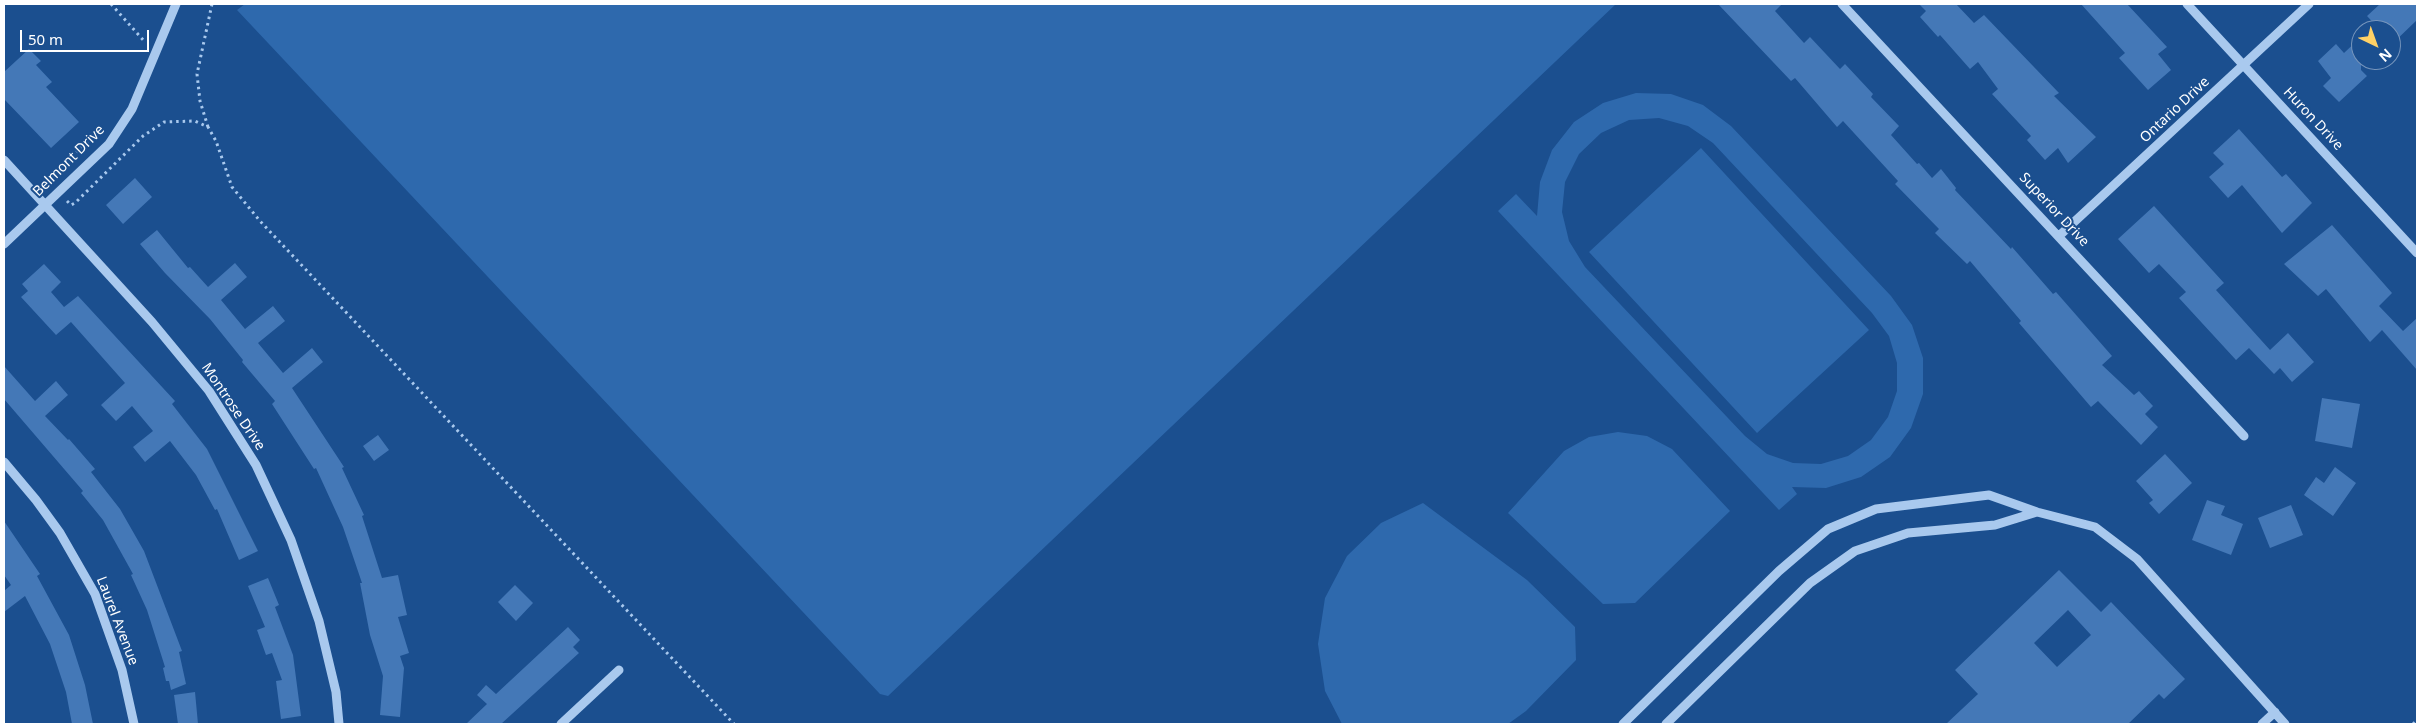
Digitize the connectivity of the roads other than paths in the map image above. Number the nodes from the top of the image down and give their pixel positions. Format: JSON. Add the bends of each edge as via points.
{"nodes":[{"id":1,"x":176,"y":4,"type":"edge"},
{"id":2,"x":1842,"y":4,"type":"edge"},
{"id":3,"x":2187,"y":4,"type":"edge"},
{"id":4,"x":2309,"y":4,"type":"edge"},
{"id":5,"x":2244,"y":64,"type":"junction"},
{"id":6,"x":4,"y":160,"type":"edge"},
{"id":7,"x":46,"y":204,"type":"junction"},
{"id":8,"x":2059,"y":236,"type":"junction"},
{"id":9,"x":4,"y":244,"type":"edge"},
{"id":10,"x":2417,"y":253,"type":"edge"},
{"id":11,"x":2244,"y":436,"type":"dead end"},
{"id":12,"x":4,"y":462,"type":"edge"},
{"id":13,"x":2037,"y":512,"type":"junction"},
{"id":14,"x":619,"y":670,"type":"dead end"},
{"id":15,"x":2275,"y":712,"type":"junction"},
{"id":16,"x":134,"y":724,"type":"edge"},
{"id":17,"x":339,"y":724,"type":"edge"},
{"id":18,"x":561,"y":724,"type":"edge"},
{"id":19,"x":1623,"y":724,"type":"edge"},
{"id":20,"x":1666,"y":724,"type":"edge"},
{"id":21,"x":2262,"y":724,"type":"edge"},
{"id":22,"x":2286,"y":724,"type":"edge"}],
"edges":[{"from":1,"to":7,"type":"street","name":"Belmont Drive","via":[[132,109],[110,144]]},
{"from":2,"to":8,"type":"street","name":"Superior Drive"},
{"from":3,"to":5,"type":"street","name":"Huron Drive"},
{"from":4,"to":5,"type":"street","name":"Ontario Drive"},
{"from":5,"to":8,"type":"street","name":"Ontario Drive"},
{"from":5,"to":10,"type":"street","name":"Huron Drive"},
{"from":6,"to":7,"type":"street","name":"Montrose Drive"},
{"from":7,"to":9,"type":"street","name":"Belmont Drive"},
{"from":7,"to":17,"type":"street","name":"Montrose Drive","via":[[209,391],[256,465],[291,540],[319,621],[336,692]]},
{"from":8,"to":11,"type":"street","name":"Superior Drive"},
{"from":12,"to":16,"type":"street","name":"Laurel Avenue","via":[[60,533],[95,594],[118,655]]},
{"from":13,"to":15,"type":"street","via":[[2095,527],[2137,559]]},
{"from":13,"to":19,"type":"street","via":[[1989,495],[1876,509],[1828,530],[1779,571]]},
{"from":13,"to":20,"type":"street","via":[[1995,525],[1908,533],[1855,551],[1810,583]]},
{"from":14,"to":18,"type":"street"},
{"from":15,"to":21,"type":"street"},
{"from":15,"to":22,"type":"street"}]}
